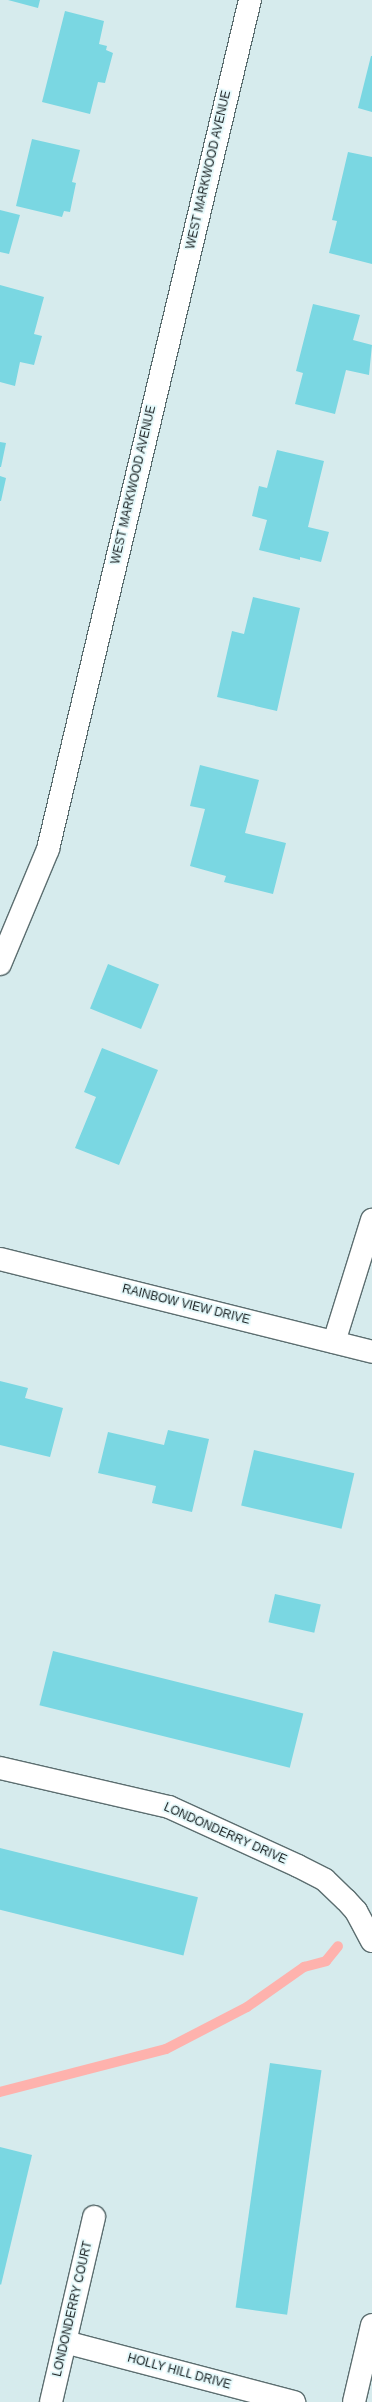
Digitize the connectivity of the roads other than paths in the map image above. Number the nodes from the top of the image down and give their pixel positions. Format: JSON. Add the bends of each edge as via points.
{"nodes":[{"id":1,"x":250,"y":0,"type":"edge"},
{"id":2,"x":0,"y":964,"type":"edge"},
{"id":3,"x":372,"y":1220,"type":"edge"},
{"id":4,"x":0,"y":1259,"type":"edge"},
{"id":5,"x":334,"y":1342,"type":"junction"},
{"id":6,"x":372,"y":1352,"type":"edge"},
{"id":7,"x":0,"y":1768,"type":"edge"},
{"id":8,"x":372,"y":1941,"type":"edge"},
{"id":9,"x":94,"y":2217,"type":"dead end"},
{"id":10,"x":372,"y":2325,"type":"edge"},
{"id":11,"x":65,"y":2342,"type":"junction"},
{"id":12,"x":51,"y":2402,"type":"edge"},
{"id":13,"x":294,"y":2402,"type":"edge"},
{"id":14,"x":354,"y":2402,"type":"edge"}],
"edges":[{"from":1,"to":2,"type":"street","name":"WEST MARKWOOD AVENUE","via":[[48,849]]},
{"from":3,"to":5,"type":"street"},
{"from":4,"to":5,"type":"street","name":"RAINBOW VIEW DRIVE"},
{"from":5,"to":6,"type":"street","name":"RAINBOW VIEW DRIVE"},
{"from":7,"to":8,"type":"street","name":"LONDONDERRY DRIVE","via":[[169,1807],[298,1866],[325,1880],[346,1900],[356,1911]]},
{"from":9,"to":11,"type":"street","name":"LONDONDERRY COURT"},
{"from":10,"to":14,"type":"street"},
{"from":11,"to":12,"type":"street","name":"LONDONDERRY COURT"},
{"from":11,"to":13,"type":"street","name":"HOLLY HILL DRIVE"}]}
